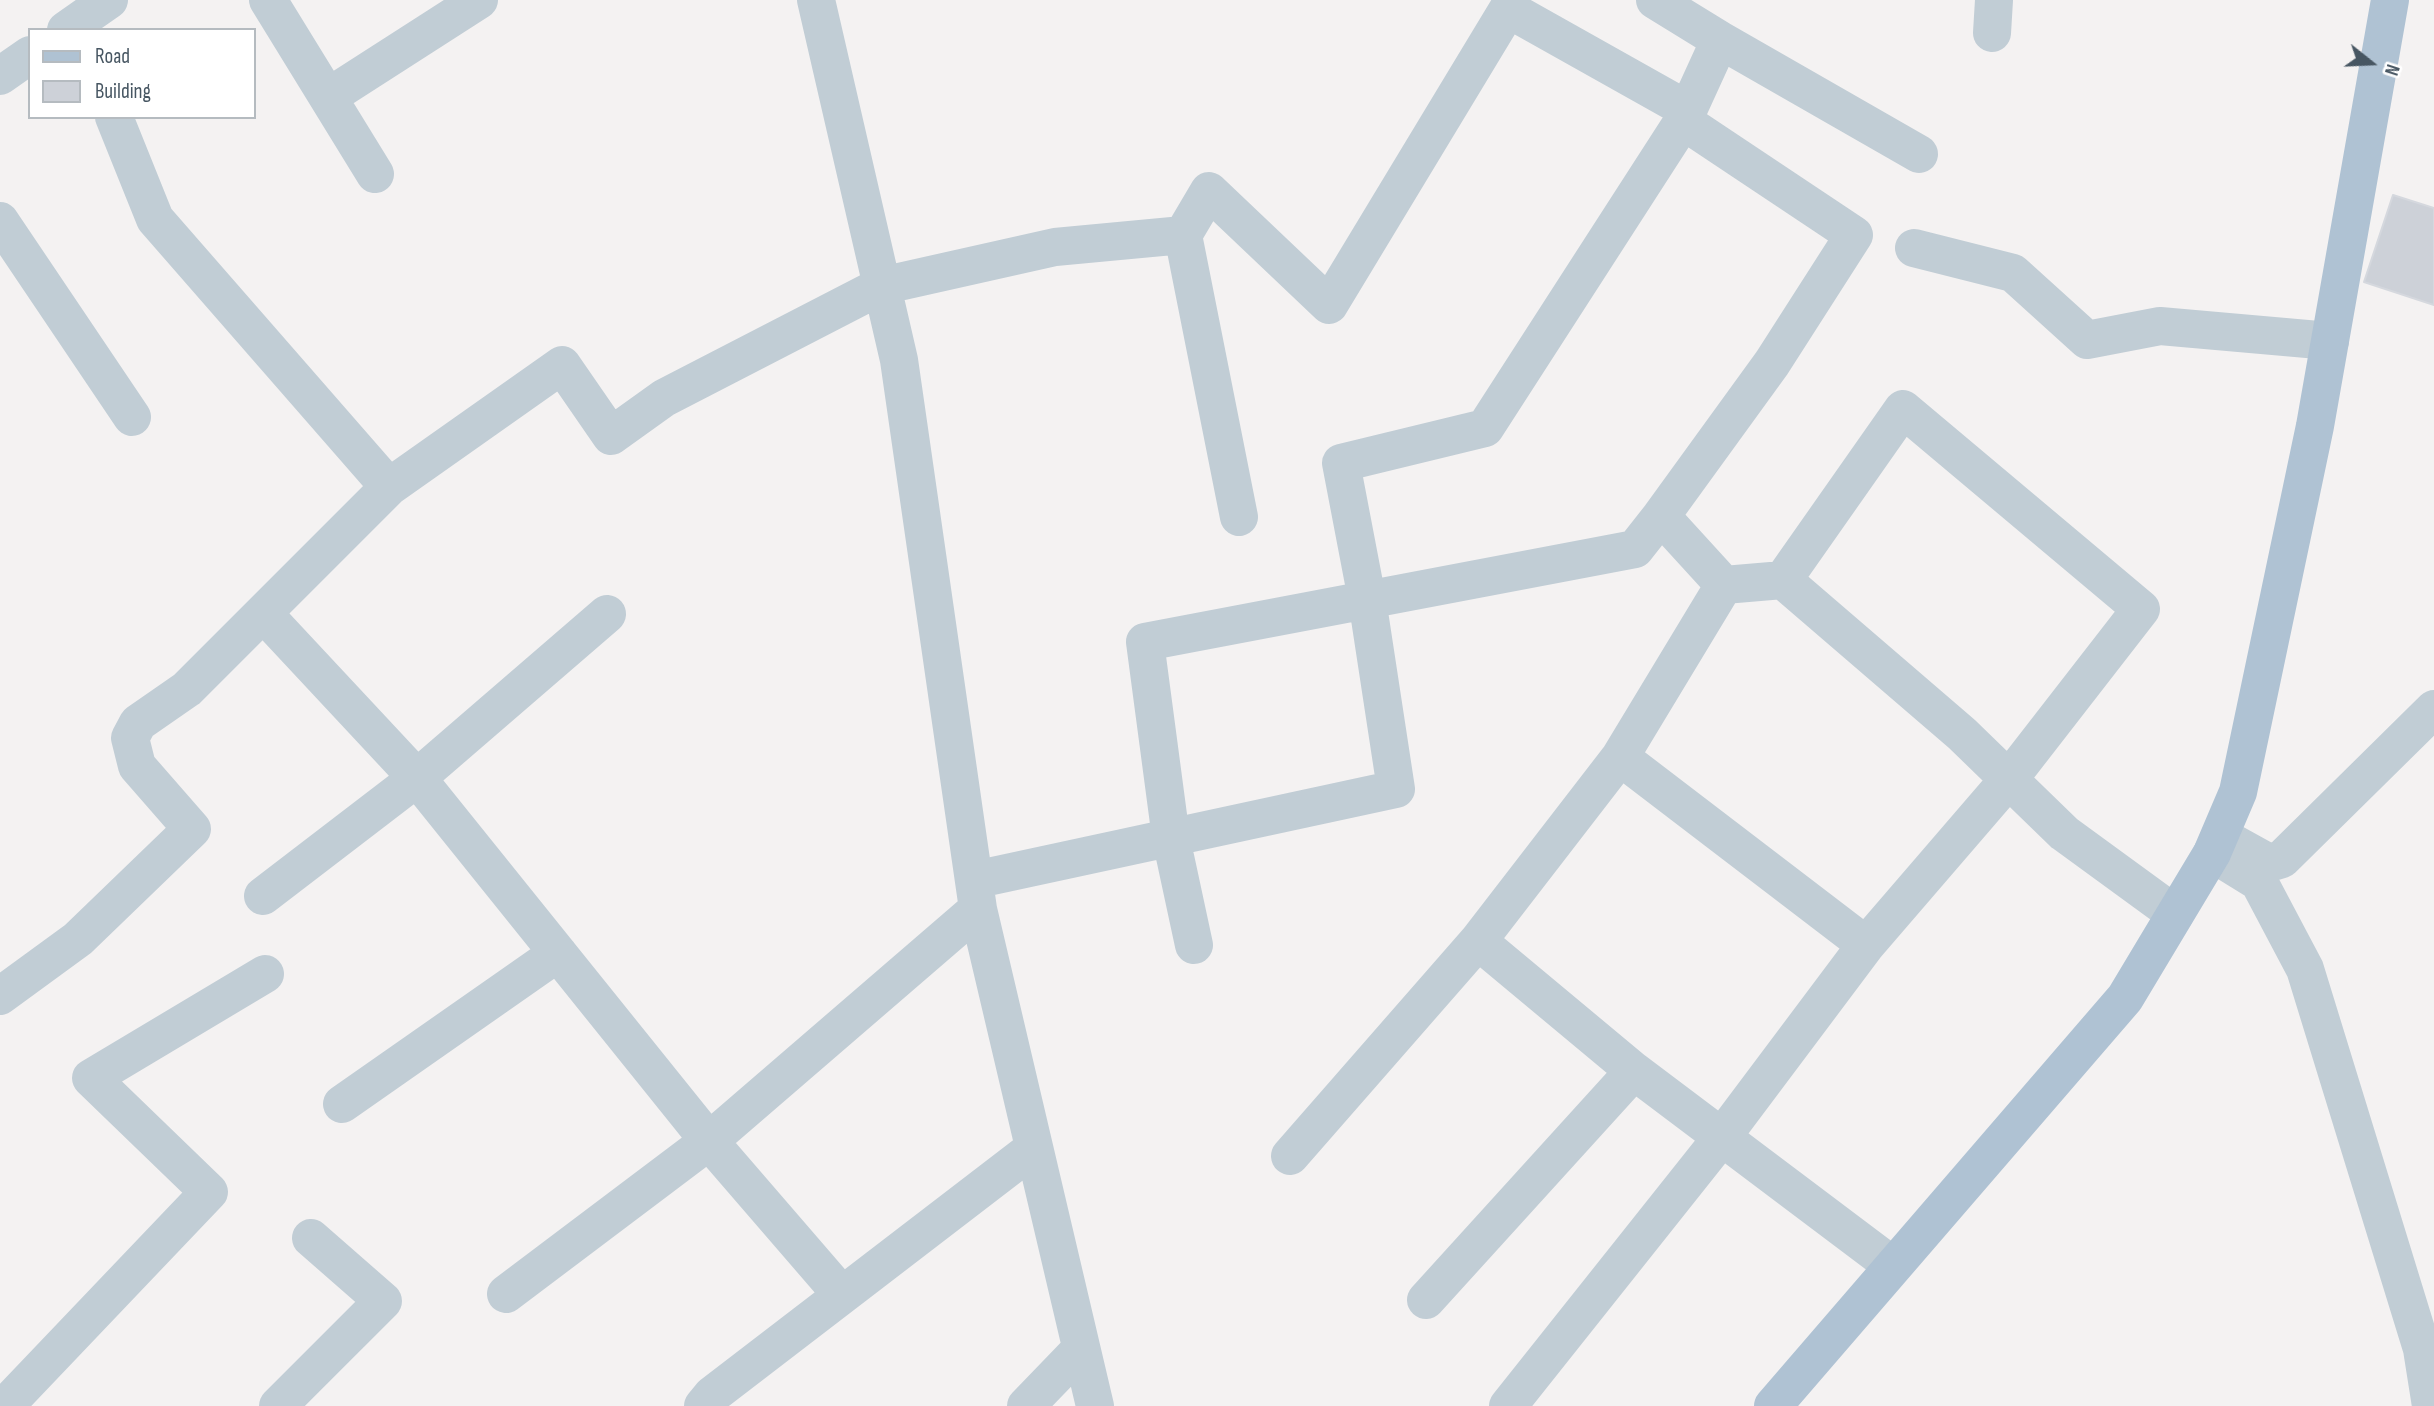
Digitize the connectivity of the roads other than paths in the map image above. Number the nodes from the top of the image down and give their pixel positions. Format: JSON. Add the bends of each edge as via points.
{"nodes":[{"id":1,"x":110,"y":0,"type":"edge"},
{"id":2,"x":268,"y":0,"type":"edge"},
{"id":3,"x":479,"y":0,"type":"edge"},
{"id":4,"x":816,"y":0,"type":"edge"},
{"id":5,"x":1655,"y":0,"type":"edge"},
{"id":6,"x":2390,"y":0,"type":"edge"},
{"id":7,"x":70,"y":21,"type":"edge"},
{"id":8,"x":1720,"y":40,"type":"junction"},
{"id":9,"x":28,"y":56,"type":"edge"},
{"id":10,"x":0,"y":76,"type":"edge"},
{"id":11,"x":328,"y":97,"type":"junction"},
{"id":12,"x":1686,"y":115,"type":"junction"},
{"id":13,"x":115,"y":119,"type":"edge"},
{"id":14,"x":1919,"y":154,"type":"dead end"},
{"id":15,"x":375,"y":174,"type":"dead end"},
{"id":16,"x":0,"y":221,"type":"edge"},
{"id":17,"x":1183,"y":235,"type":"junction"},
{"id":18,"x":1914,"y":248,"type":"dead end"},
{"id":19,"x":881,"y":286,"type":"junction"},
{"id":20,"x":2330,"y":341,"type":"junction"},
{"id":21,"x":132,"y":417,"type":"dead end"},
{"id":22,"x":388,"y":487,"type":"junction"},
{"id":23,"x":1661,"y":516,"type":"junction"},
{"id":24,"x":1239,"y":517,"type":"dead end"},
{"id":25,"x":1783,"y":580,"type":"junction"},
{"id":26,"x":1724,"y":585,"type":"junction"},
{"id":27,"x":1367,"y":599,"type":"junction"},
{"id":28,"x":263,"y":613,"type":"junction"},
{"id":29,"x":607,"y":614,"type":"dead end"},
{"id":30,"x":2434,"y":709,"type":"edge"},
{"id":31,"x":1620,"y":757,"type":"junction"},
{"id":32,"x":417,"y":778,"type":"junction"},
{"id":33,"x":2009,"y":779,"type":"junction"},
{"id":34,"x":1171,"y":838,"type":"junction"},
{"id":35,"x":2216,"y":845,"type":"junction"},
{"id":36,"x":976,"y":895,"type":"junction"},
{"id":37,"x":263,"y":896,"type":"dead end"},
{"id":38,"x":2175,"y":914,"type":"junction"},
{"id":39,"x":1478,"y":941,"type":"junction"},
{"id":40,"x":1194,"y":945,"type":"dead end"},
{"id":41,"x":1866,"y":945,"type":"junction"},
{"id":42,"x":558,"y":953,"type":"junction"},
{"id":43,"x":265,"y":974,"type":"dead end"},
{"id":44,"x":0,"y":996,"type":"edge"},
{"id":45,"x":1634,"y":1071,"type":"junction"},
{"id":46,"x":342,"y":1104,"type":"dead end"},
{"id":47,"x":1722,"y":1137,"type":"junction"},
{"id":48,"x":709,"y":1141,"type":"junction"},
{"id":49,"x":1034,"y":1148,"type":"junction"},
{"id":50,"x":1290,"y":1156,"type":"dead end"},
{"id":51,"x":311,"y":1238,"type":"dead end"},
{"id":52,"x":1893,"y":1266,"type":"junction"},
{"id":53,"x":506,"y":1294,"type":"dead end"},
{"id":54,"x":842,"y":1296,"type":"junction"},
{"id":55,"x":1426,"y":1300,"type":"dead end"},
{"id":56,"x":2422,"y":1314,"type":"edge"},
{"id":57,"x":1081,"y":1349,"type":"junction"},
{"id":58,"x":5,"y":1406,"type":"edge"},
{"id":59,"x":278,"y":1406,"type":"edge"},
{"id":60,"x":703,"y":1406,"type":"edge"},
{"id":61,"x":1026,"y":1406,"type":"edge"},
{"id":62,"x":1095,"y":1406,"type":"edge"},
{"id":63,"x":1508,"y":1406,"type":"edge"},
{"id":64,"x":1773,"y":1406,"type":"edge"},
{"id":65,"x":2431,"y":1406,"type":"edge"}],
"edges":[{"from":1,"to":7,"type":"street"},
{"from":2,"to":11,"type":"street"},
{"from":3,"to":11,"type":"street"},
{"from":4,"to":19,"type":"street"},
{"from":5,"to":8,"type":"street"},
{"from":6,"to":20,"type":"main road"},
{"from":8,"to":12,"type":"street"},
{"from":8,"to":14,"type":"street"},
{"from":9,"to":10,"type":"street"},
{"from":11,"to":15,"type":"street"},
{"from":12,"to":17,"type":"street","via":[[1508,9],[1329,305],[1209,191]]},
{"from":12,"to":23,"type":"street","via":[[1854,235],[1772,363]]},
{"from":12,"to":27,"type":"street","via":[[1485,428],[1341,463]]},
{"from":13,"to":22,"type":"street","via":[[155,219]]},
{"from":16,"to":21,"type":"street"},
{"from":17,"to":19,"type":"street","via":[[1055,247]]},
{"from":17,"to":24,"type":"street"},
{"from":18,"to":20,"type":"street","via":[[2013,273],[2087,340],[2160,326]]},
{"from":19,"to":22,"type":"street","via":[[664,398],[611,436],[562,365]]},
{"from":19,"to":36,"type":"street","via":[[899,360]]},
{"from":20,"to":35,"type":"main road","via":[[2238,792]]},
{"from":22,"to":28,"type":"street"},
{"from":23,"to":26,"type":"street"},
{"from":23,"to":27,"type":"street","via":[[1635,548]]},
{"from":25,"to":26,"type":"street"},
{"from":25,"to":33,"type":"street"},
{"from":25,"to":33,"type":"street","via":[[1903,409],[2141,609]]},
{"from":26,"to":31,"type":"street"},
{"from":27,"to":34,"type":"street","via":[[1396,789]]},
{"from":27,"to":34,"type":"street","via":[[1145,642]]},
{"from":28,"to":32,"type":"street"},
{"from":28,"to":44,"type":"street","via":[[187,690],[138,723],[130,738],[137,765],[192,829],[78,939]]},
{"from":29,"to":32,"type":"street"},
{"from":30,"to":35,"type":"street","via":[[2282,859],[2269,863]]},
{"from":31,"to":39,"type":"street"},
{"from":31,"to":41,"type":"street"},
{"from":32,"to":37,"type":"street"},
{"from":32,"to":42,"type":"street"},
{"from":33,"to":38,"type":"street","via":[[2064,833]]},
{"from":33,"to":41,"type":"street"},
{"from":34,"to":36,"type":"street"},
{"from":34,"to":40,"type":"street"},
{"from":35,"to":38,"type":"main road"},
{"from":35,"to":56,"type":"street","via":[[2259,882],[2305,969]]},
{"from":36,"to":48,"type":"street"},
{"from":36,"to":49,"type":"street"},
{"from":38,"to":52,"type":"main road","via":[[2125,998]]},
{"from":39,"to":45,"type":"street"},
{"from":39,"to":50,"type":"street"},
{"from":41,"to":47,"type":"street"},
{"from":42,"to":46,"type":"street"},
{"from":42,"to":48,"type":"street"},
{"from":43,"to":58,"type":"street","via":[[91,1078],[209,1192]]},
{"from":45,"to":47,"type":"street"},
{"from":45,"to":55,"type":"street"},
{"from":47,"to":52,"type":"street"},
{"from":47,"to":63,"type":"street"},
{"from":48,"to":53,"type":"street"},
{"from":48,"to":54,"type":"street"},
{"from":49,"to":54,"type":"street"},
{"from":49,"to":57,"type":"street"},
{"from":51,"to":59,"type":"street","via":[[383,1301]]},
{"from":52,"to":64,"type":"main road"},
{"from":54,"to":60,"type":"street"},
{"from":56,"to":65,"type":"street"},
{"from":57,"to":61,"type":"street"},
{"from":57,"to":62,"type":"street"}]}
